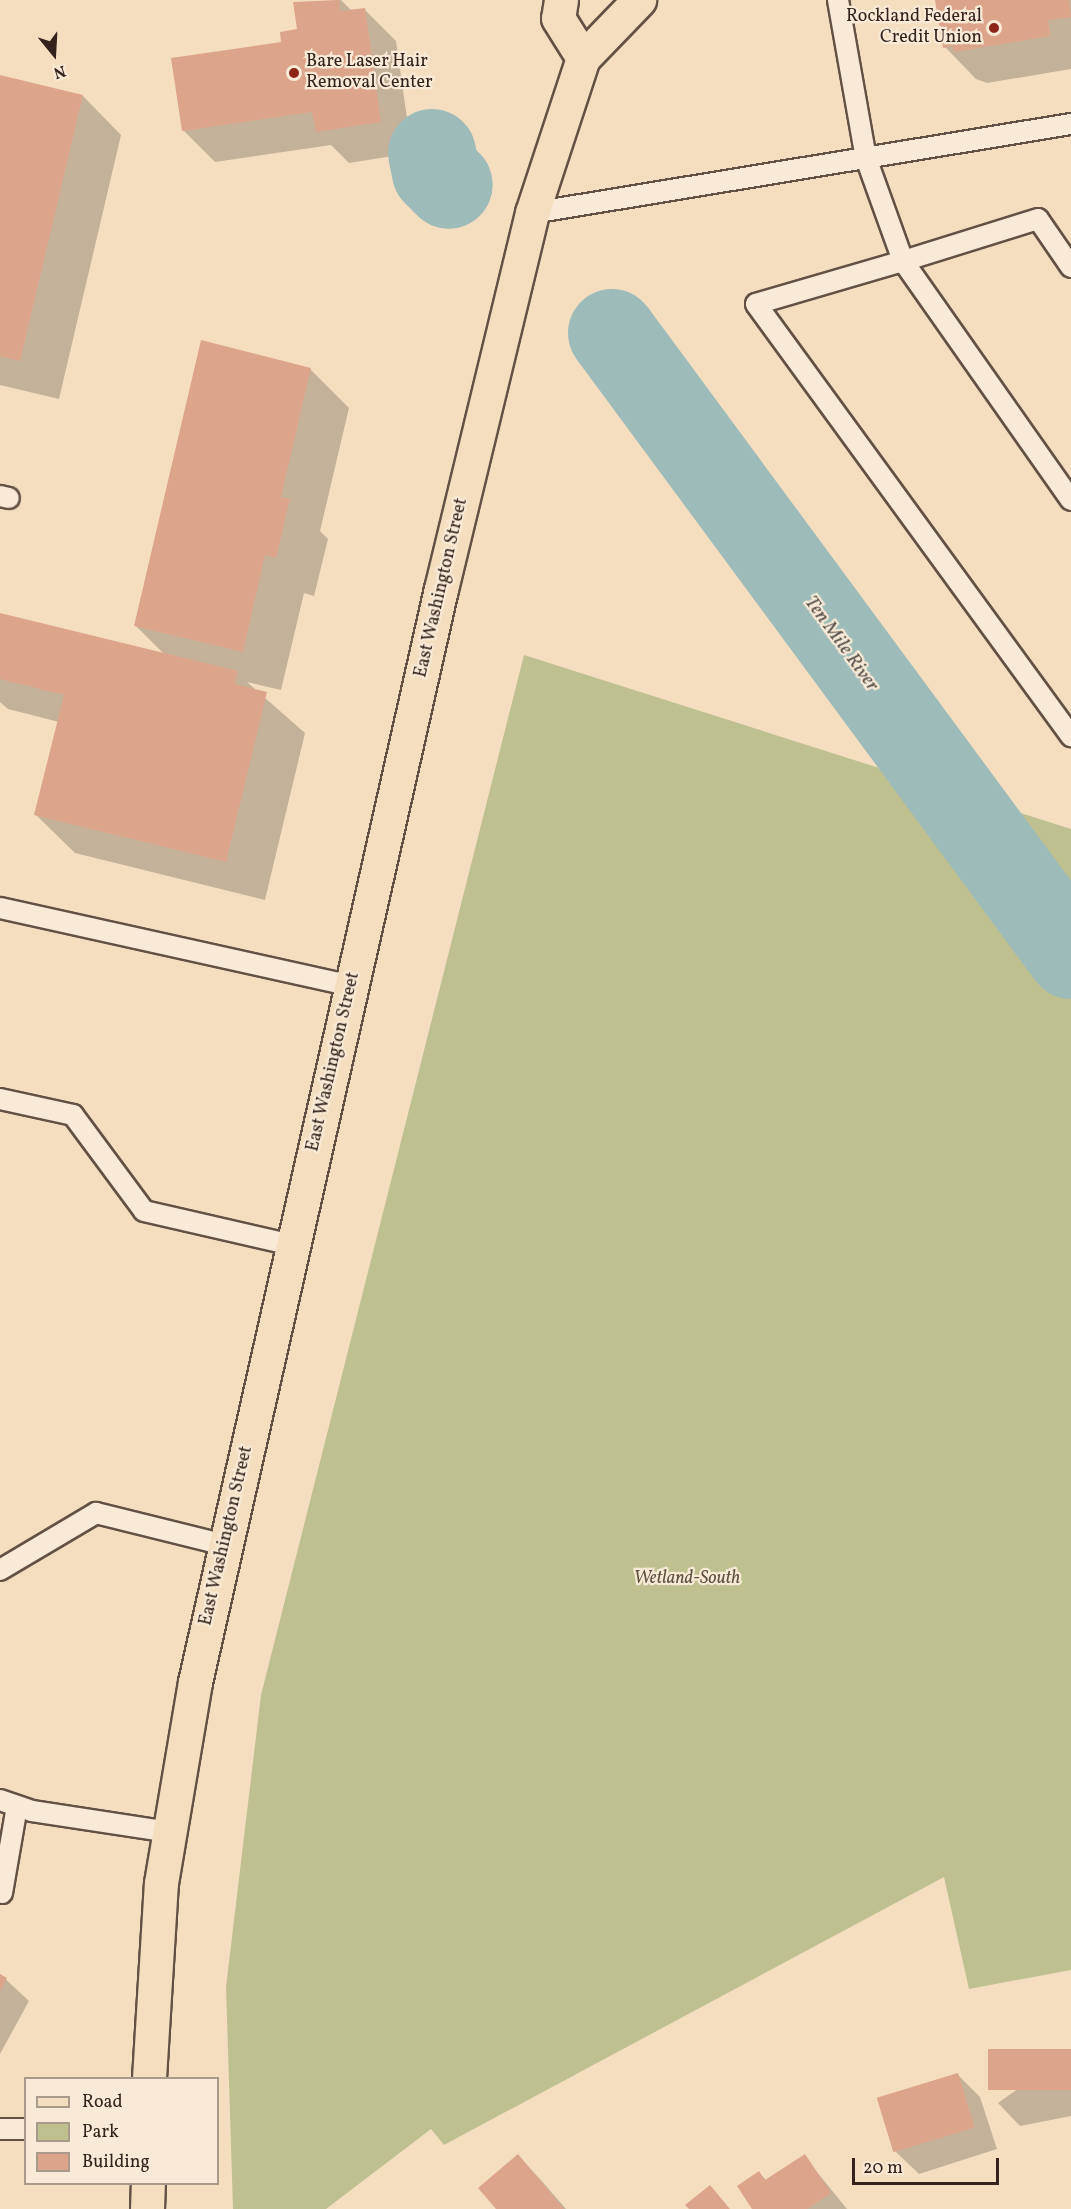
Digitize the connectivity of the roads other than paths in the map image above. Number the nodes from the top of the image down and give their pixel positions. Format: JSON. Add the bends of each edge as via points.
{"nodes":[{"id":1,"x":561,"y":0,"type":"edge"},
{"id":2,"x":639,"y":0,"type":"edge"},
{"id":3,"x":838,"y":0,"type":"edge"},
{"id":4,"x":583,"y":58,"type":"junction"},
{"id":5,"x":1071,"y":124,"type":"edge"},
{"id":6,"x":866,"y":158,"type":"junction"},
{"id":7,"x":532,"y":213,"type":"junction"},
{"id":8,"x":903,"y":261,"type":"junction"},
{"id":9,"x":1071,"y":267,"type":"edge"},
{"id":10,"x":1071,"y":500,"type":"edge"},
{"id":11,"x":1071,"y":736,"type":"edge"},
{"id":12,"x":0,"y":908,"type":"edge"},
{"id":13,"x":351,"y":986,"type":"junction"},
{"id":14,"x":0,"y":1099,"type":"edge"},
{"id":15,"x":292,"y":1245,"type":"junction"},
{"id":16,"x":225,"y":1545,"type":"junction"},
{"id":17,"x":0,"y":1570,"type":"edge"},
{"id":18,"x":8,"y":1803,"type":"edge"},
{"id":19,"x":170,"y":1832,"type":"junction"},
{"id":20,"x":2,"y":1893,"type":"dead end"},
{"id":21,"x":149,"y":2077,"type":"edge"},
{"id":22,"x":0,"y":2129,"type":"edge"},
{"id":23,"x":24,"y":2129,"type":"edge"},
{"id":24,"x":148,"y":2185,"type":"edge"},
{"id":25,"x":147,"y":2209,"type":"edge"}],
"edges":[{"from":1,"to":4,"type":"main road","via":[[558,18]]},
{"from":2,"to":4,"type":"main road","name":"East Washington Street"},
{"from":3,"to":6,"type":"lane"},
{"from":4,"to":7,"type":"main road","name":"East Washington Street"},
{"from":5,"to":6,"type":"lane"},
{"from":6,"to":7,"type":"lane"},
{"from":6,"to":8,"type":"lane"},
{"from":7,"to":13,"type":"main road","name":"East Washington Street"},
{"from":8,"to":9,"type":"lane","via":[[1038,219]]},
{"from":8,"to":10,"type":"lane"},
{"from":8,"to":11,"type":"lane","via":[[756,304]]},
{"from":12,"to":13,"type":"lane"},
{"from":13,"to":15,"type":"main road","name":"East Washington Street"},
{"from":14,"to":15,"type":"lane","via":[[73,1115],[144,1211]]},
{"from":15,"to":16,"type":"main road","name":"East Washington Street"},
{"from":16,"to":17,"type":"lane","via":[[96,1514]]},
{"from":16,"to":19,"type":"main road","name":"East Washington Street"},
{"from":18,"to":19,"type":"lane"},
{"from":18,"to":20,"type":"lane"},
{"from":19,"to":21,"type":"main road","name":"East Washington Street","via":[[161,1883]]},
{"from":22,"to":23,"type":"lane"},
{"from":24,"to":25,"type":"main road"}]}
